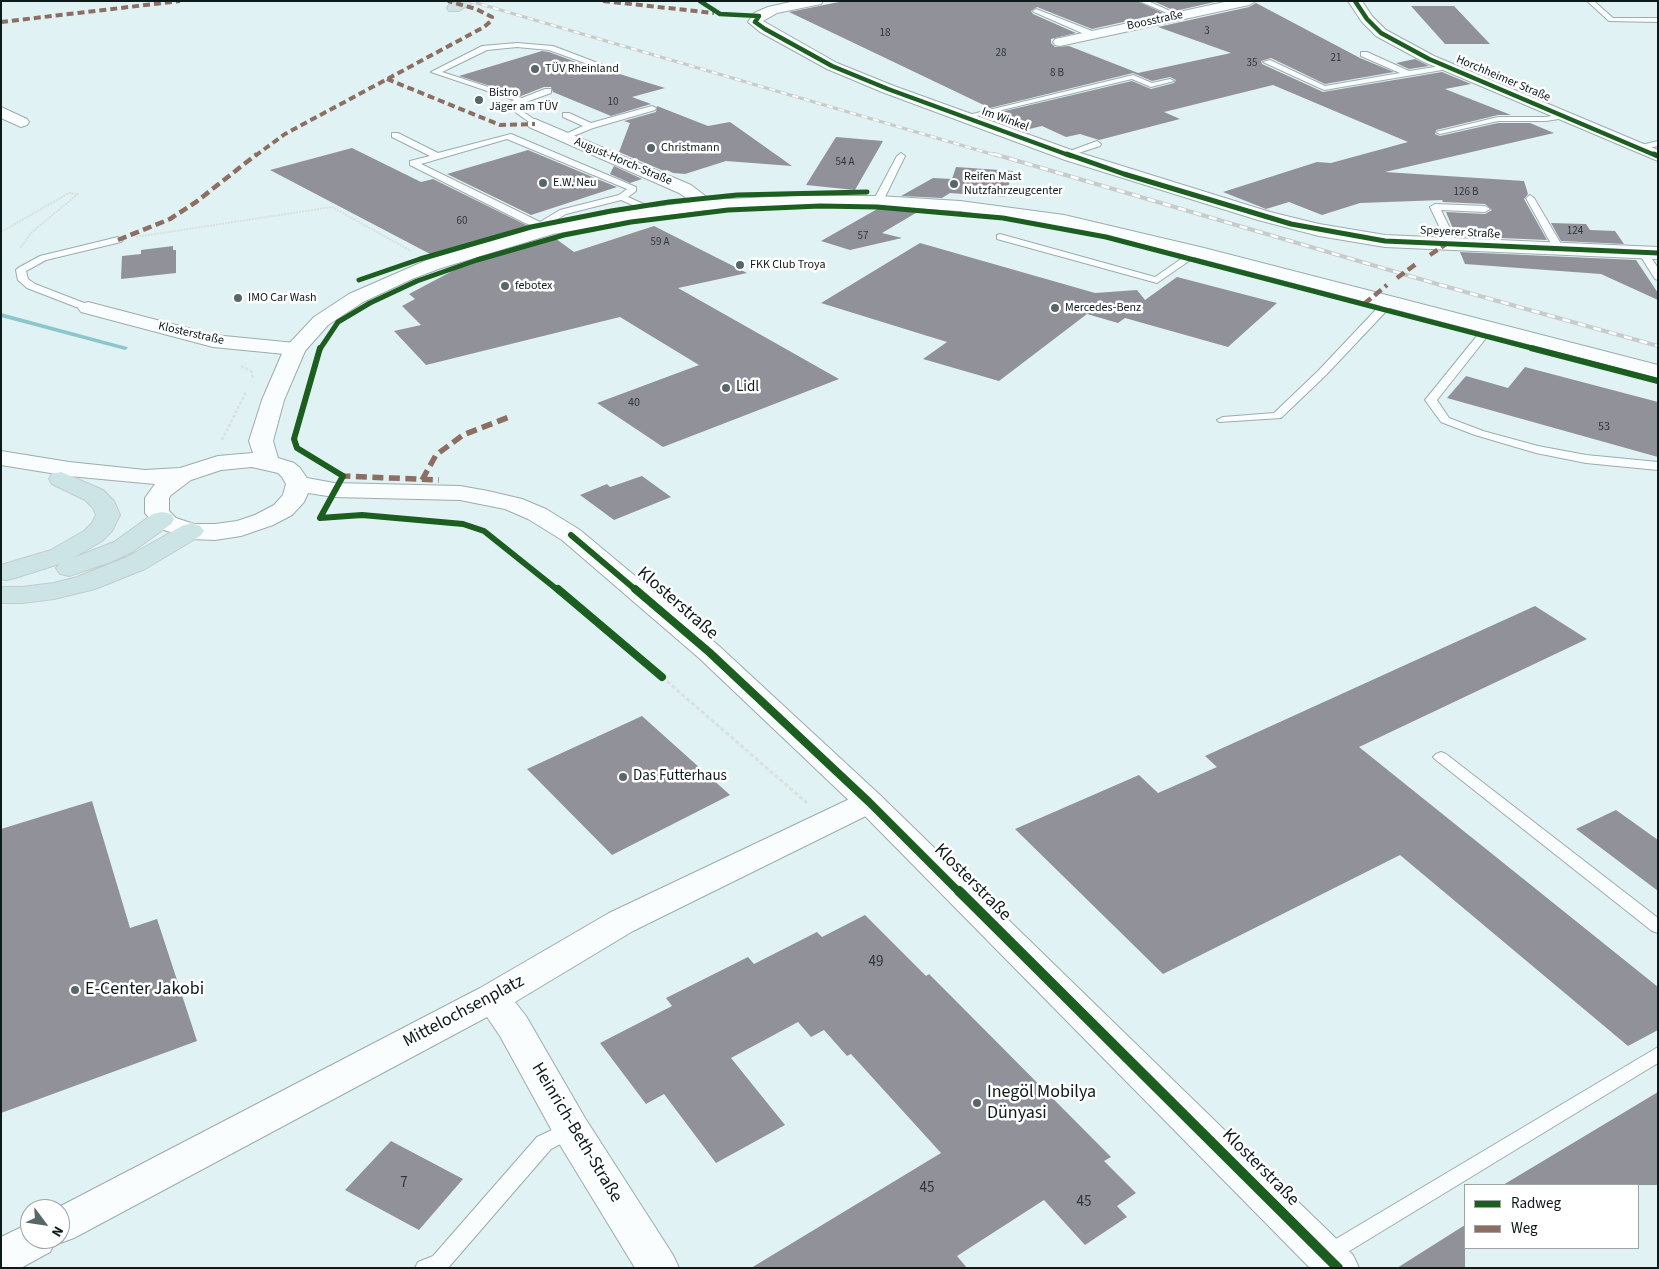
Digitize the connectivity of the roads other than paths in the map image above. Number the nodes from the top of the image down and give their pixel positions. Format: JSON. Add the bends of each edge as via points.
{"nodes":[{"id":1,"x":468,"y":1,"type":"edge"},
{"id":2,"x":816,"y":1,"type":"edge"},
{"id":3,"x":1142,"y":1,"type":"edge"},
{"id":4,"x":1249,"y":1,"type":"edge"},
{"id":5,"x":1355,"y":1,"type":"edge"},
{"id":6,"x":1590,"y":1,"type":"edge"},
{"id":7,"x":445,"y":5,"type":"edge"},
{"id":8,"x":1036,"y":11,"type":"dead end"},
{"id":9,"x":1178,"y":16,"type":"junction"},
{"id":10,"x":1658,"y":20,"type":"edge"},
{"id":11,"x":1094,"y":35,"type":"junction"},
{"id":12,"x":1060,"y":42,"type":"dead end"},
{"id":13,"x":1364,"y":54,"type":"dead end"},
{"id":14,"x":1267,"y":62,"type":"dead end"},
{"id":15,"x":598,"y":64,"type":"dead end"},
{"id":16,"x":1448,"y":67,"type":"junction"},
{"id":17,"x":1409,"y":74,"type":"junction"},
{"id":18,"x":1170,"y":81,"type":"dead end"},
{"id":19,"x":548,"y":91,"type":"dead end"},
{"id":20,"x":521,"y":100,"type":"junction"},
{"id":21,"x":652,"y":108,"type":"dead end"},
{"id":22,"x":1,"y":112,"type":"edge"},
{"id":23,"x":566,"y":115,"type":"dead end"},
{"id":24,"x":1562,"y":116,"type":"junction"},
{"id":25,"x":964,"y":117,"type":"junction"},
{"id":26,"x":21,"y":122,"type":"dead end"},
{"id":27,"x":536,"y":124,"type":"joint"},
{"id":28,"x":590,"y":126,"type":"junction"},
{"id":29,"x":1440,"y":132,"type":"dead end"},
{"id":30,"x":395,"y":135,"type":"dead end"},
{"id":31,"x":563,"y":137,"type":"junction"},
{"id":32,"x":1658,"y":143,"type":"edge"},
{"id":33,"x":1097,"y":144,"type":"dead end"},
{"id":34,"x":1637,"y":147,"type":"junction"},
{"id":35,"x":1066,"y":154,"type":"junction"},
{"id":36,"x":437,"y":156,"type":"junction"},
{"id":37,"x":901,"y":156,"type":"dead end"},
{"id":38,"x":1658,"y":156,"type":"edge"},
{"id":39,"x":622,"y":197,"type":"junction"},
{"id":40,"x":1530,"y":198,"type":"dead end"},
{"id":41,"x":878,"y":201,"type":"junction"},
{"id":42,"x":708,"y":205,"type":"junction"},
{"id":43,"x":1485,"y":209,"type":"dead end"},
{"id":44,"x":656,"y":212,"type":"junction"},
{"id":45,"x":1264,"y":216,"type":"joint"},
{"id":46,"x":546,"y":227,"type":"junction"},
{"id":47,"x":1000,"y":238,"type":"dead end"},
{"id":48,"x":118,"y":240,"type":"road end"},
{"id":49,"x":1453,"y":244,"type":"junction"},
{"id":50,"x":1559,"y":249,"type":"junction"},
{"id":51,"x":1197,"y":252,"type":"junction"},
{"id":52,"x":1650,"y":252,"type":"edge"},
{"id":53,"x":1658,"y":277,"type":"edge"},
{"id":54,"x":1389,"y":302,"type":"junction"},
{"id":55,"x":88,"y":308,"type":"joint"},
{"id":56,"x":1489,"y":328,"type":"junction"},
{"id":57,"x":295,"y":349,"type":"junction"},
{"id":58,"x":1658,"y":372,"type":"edge"},
{"id":59,"x":273,"y":400,"type":"junction"},
{"id":60,"x":1224,"y":420,"type":"dead end"},
{"id":61,"x":219,"y":453,"type":"junction"},
{"id":62,"x":1,"y":459,"type":"edge"},
{"id":63,"x":267,"y":462,"type":"junction"},
{"id":64,"x":1658,"y":466,"type":"edge"},
{"id":65,"x":183,"y":475,"type":"junction"},
{"id":66,"x":61,"y":479,"type":"junction"},
{"id":67,"x":298,"y":484,"type":"junction"},
{"id":68,"x":160,"y":509,"type":"junction"},
{"id":69,"x":283,"y":510,"type":"junction"},
{"id":70,"x":191,"y":531,"type":"junction"},
{"id":71,"x":582,"y":542,"type":"junction"},
{"id":72,"x":4,"y":584,"type":"edge"},
{"id":73,"x":1441,"y":757,"type":"dead end"},
{"id":74,"x":869,"y":802,"type":"junction"},
{"id":75,"x":1658,"y":928,"type":"edge"},
{"id":76,"x":493,"y":998,"type":"junction"},
{"id":77,"x":1658,"y":1054,"type":"edge"},
{"id":78,"x":571,"y":1129,"type":"junction"},
{"id":79,"x":70,"y":1221,"type":"edge"},
{"id":80,"x":20,"y":1248,"type":"edge"},
{"id":81,"x":1,"y":1258,"type":"edge"},
{"id":82,"x":1332,"y":1262,"type":"edge"},
{"id":83,"x":425,"y":1268,"type":"edge"},
{"id":84,"x":658,"y":1268,"type":"edge"}],
"edges":[{"from":1,"to":7,"type":"highway"},
{"from":2,"to":25,"type":"street","name":"Im Winkel","via":[[773,10],[758,16],[755,22],[840,70]]},
{"from":3,"to":9,"type":"lane"},
{"from":4,"to":9,"type":"street","name":"Boosstraße"},
{"from":5,"to":16,"type":"street","name":"Horchheimer Straße","via":[[1381,33]]},
{"from":6,"to":10,"type":"lane","via":[[1611,20]]},
{"from":8,"to":11,"type":"lane"},
{"from":9,"to":11,"type":"street","name":"Boosstraße"},
{"from":11,"to":12,"type":"street","name":"Boosstraße"},
{"from":13,"to":17,"type":"lane"},
{"from":14,"to":17,"type":"lane","via":[[1324,88]]},
{"from":15,"to":20,"type":"lane","via":[[550,48],[517,45],[485,48],[435,72]]},
{"from":16,"to":17,"type":"lane"},
{"from":16,"to":24,"type":"street","name":"Horchheimer Straße"},
{"from":18,"to":25,"type":"lane","via":[[1151,85],[1133,77]]},
{"from":19,"to":20,"type":"lane"},
{"from":20,"to":27,"type":"lane","via":[[509,104]]},
{"from":21,"to":28,"type":"lane"},
{"from":22,"to":26,"type":"street"},
{"from":23,"to":28,"type":"lane"},
{"from":24,"to":29,"type":"lane","via":[[1498,119]]},
{"from":24,"to":34,"type":"street","name":"Horchheimer Straße"},
{"from":25,"to":35,"type":"street","name":"Im Winkel"},
{"from":27,"to":31,"type":"street","name":"August-Horch-Straße"},
{"from":28,"to":31,"type":"lane"},
{"from":30,"to":36,"type":"lane"},
{"from":31,"to":42,"type":"street","name":"August-Horch-Straße","via":[[685,189]]},
{"from":32,"to":34,"type":"lane"},
{"from":33,"to":35,"type":"lane"},
{"from":34,"to":38,"type":"street","name":"Horchheimer Straße"},
{"from":35,"to":45,"type":"street","name":"Im Winkel"},
{"from":36,"to":39,"type":"lane","via":[[508,136],[633,189]]},
{"from":36,"to":46,"type":"lane","via":[[413,163]]},
{"from":37,"to":41,"type":"lane"},
{"from":39,"to":44,"type":"lane"},
{"from":39,"to":46,"type":"lane","via":[[563,212]]},
{"from":40,"to":50,"type":"lane"},
{"from":41,"to":42,"type":"street"},
{"from":41,"to":51,"type":"street","via":[[960,206],[1055,220]]},
{"from":42,"to":44,"type":"street"},
{"from":43,"to":49,"type":"lane","via":[[1435,207]]},
{"from":44,"to":46,"type":"street"},
{"from":45,"to":49,"type":"street","name":"Speyerer Straße","via":[[1319,230],[1385,241]]},
{"from":46,"to":57,"type":"street","via":[[434,264],[380,286],[321,321]]},
{"from":47,"to":51,"type":"lane","via":[[1157,280]]},
{"from":48,"to":55,"type":"lane","via":[[42,258],[21,270],[23,280],[31,286]]},
{"from":49,"to":50,"type":"street","name":"Speyerer Straße"},
{"from":50,"to":52,"type":"street","name":"Speyerer Straße"},
{"from":51,"to":54,"type":"street"},
{"from":52,"to":53,"type":"lane"},
{"from":54,"to":56,"type":"street"},
{"from":54,"to":60,"type":"lane","via":[[1277,416]]},
{"from":55,"to":57,"type":"street","name":"Klosterstraße","via":[[213,341]]},
{"from":56,"to":58,"type":"street"},
{"from":56,"to":64,"type":"lane","via":[[1432,400],[1445,420],[1536,449],[1586,459]]},
{"from":57,"to":59,"type":"street"},
{"from":59,"to":61,"type":"street","via":[[238,442]]},
{"from":59,"to":63,"type":"street","via":[[261,441]]},
{"from":61,"to":63,"type":"street","name":"Klosterstraße"},
{"from":61,"to":65,"type":"street","name":"Klosterstraße"},
{"from":62,"to":65,"type":"street","name":"Klosterstraße","via":[[136,476]]},
{"from":62,"to":66,"type":"street","name":"Klosterstraße"},
{"from":63,"to":67,"type":"street","name":"Klosterstraße","via":[[286,468]]},
{"from":65,"to":68,"type":"street","name":"Klosterstraße","via":[[167,486]]},
{"from":66,"to":68,"type":"street","name":"Klosterstraße"},
{"from":66,"to":72,"type":"highway","via":[[94,495],[105,506],[108,515],[103,526],[93,536]]},
{"from":67,"to":69,"type":"street","name":"Klosterstraße","via":[[295,497]]},
{"from":67,"to":71,"type":"street","name":"Klosterstraße","via":[[334,490],[460,493],[488,498],[529,511]]},
{"from":68,"to":70,"type":"street","name":"Klosterstraße","via":[[173,526]]},
{"from":68,"to":72,"type":"highway","via":[[123,547],[77,566]]},
{"from":69,"to":70,"type":"street","name":"Klosterstraße","via":[[240,528]]},
{"from":69,"to":71,"type":"street","name":"Klosterstraße","via":[[336,505],[478,511],[526,522]]},
{"from":70,"to":72,"type":"highway","via":[[136,563],[96,580],[22,595]]},
{"from":71,"to":74,"type":"street","name":"Klosterstraße","via":[[709,652]]},
{"from":73,"to":75,"type":"lane"},
{"from":74,"to":76,"type":"street","name":"Mittelochsenplatz","via":[[621,922]]},
{"from":74,"to":82,"type":"street","name":"Klosterstraße"},
{"from":76,"to":78,"type":"street","name":"Heinrich-Beth-Straße","via":[[513,1026]]},
{"from":76,"to":79,"type":"street","name":"Mittelochsenplatz"},
{"from":77,"to":82,"type":"lane"},
{"from":78,"to":83,"type":"lane","via":[[544,1143],[440,1262]]},
{"from":78,"to":84,"type":"street","name":"Heinrich-Beth-Straße"},
{"from":80,"to":81,"type":"street"}]}
